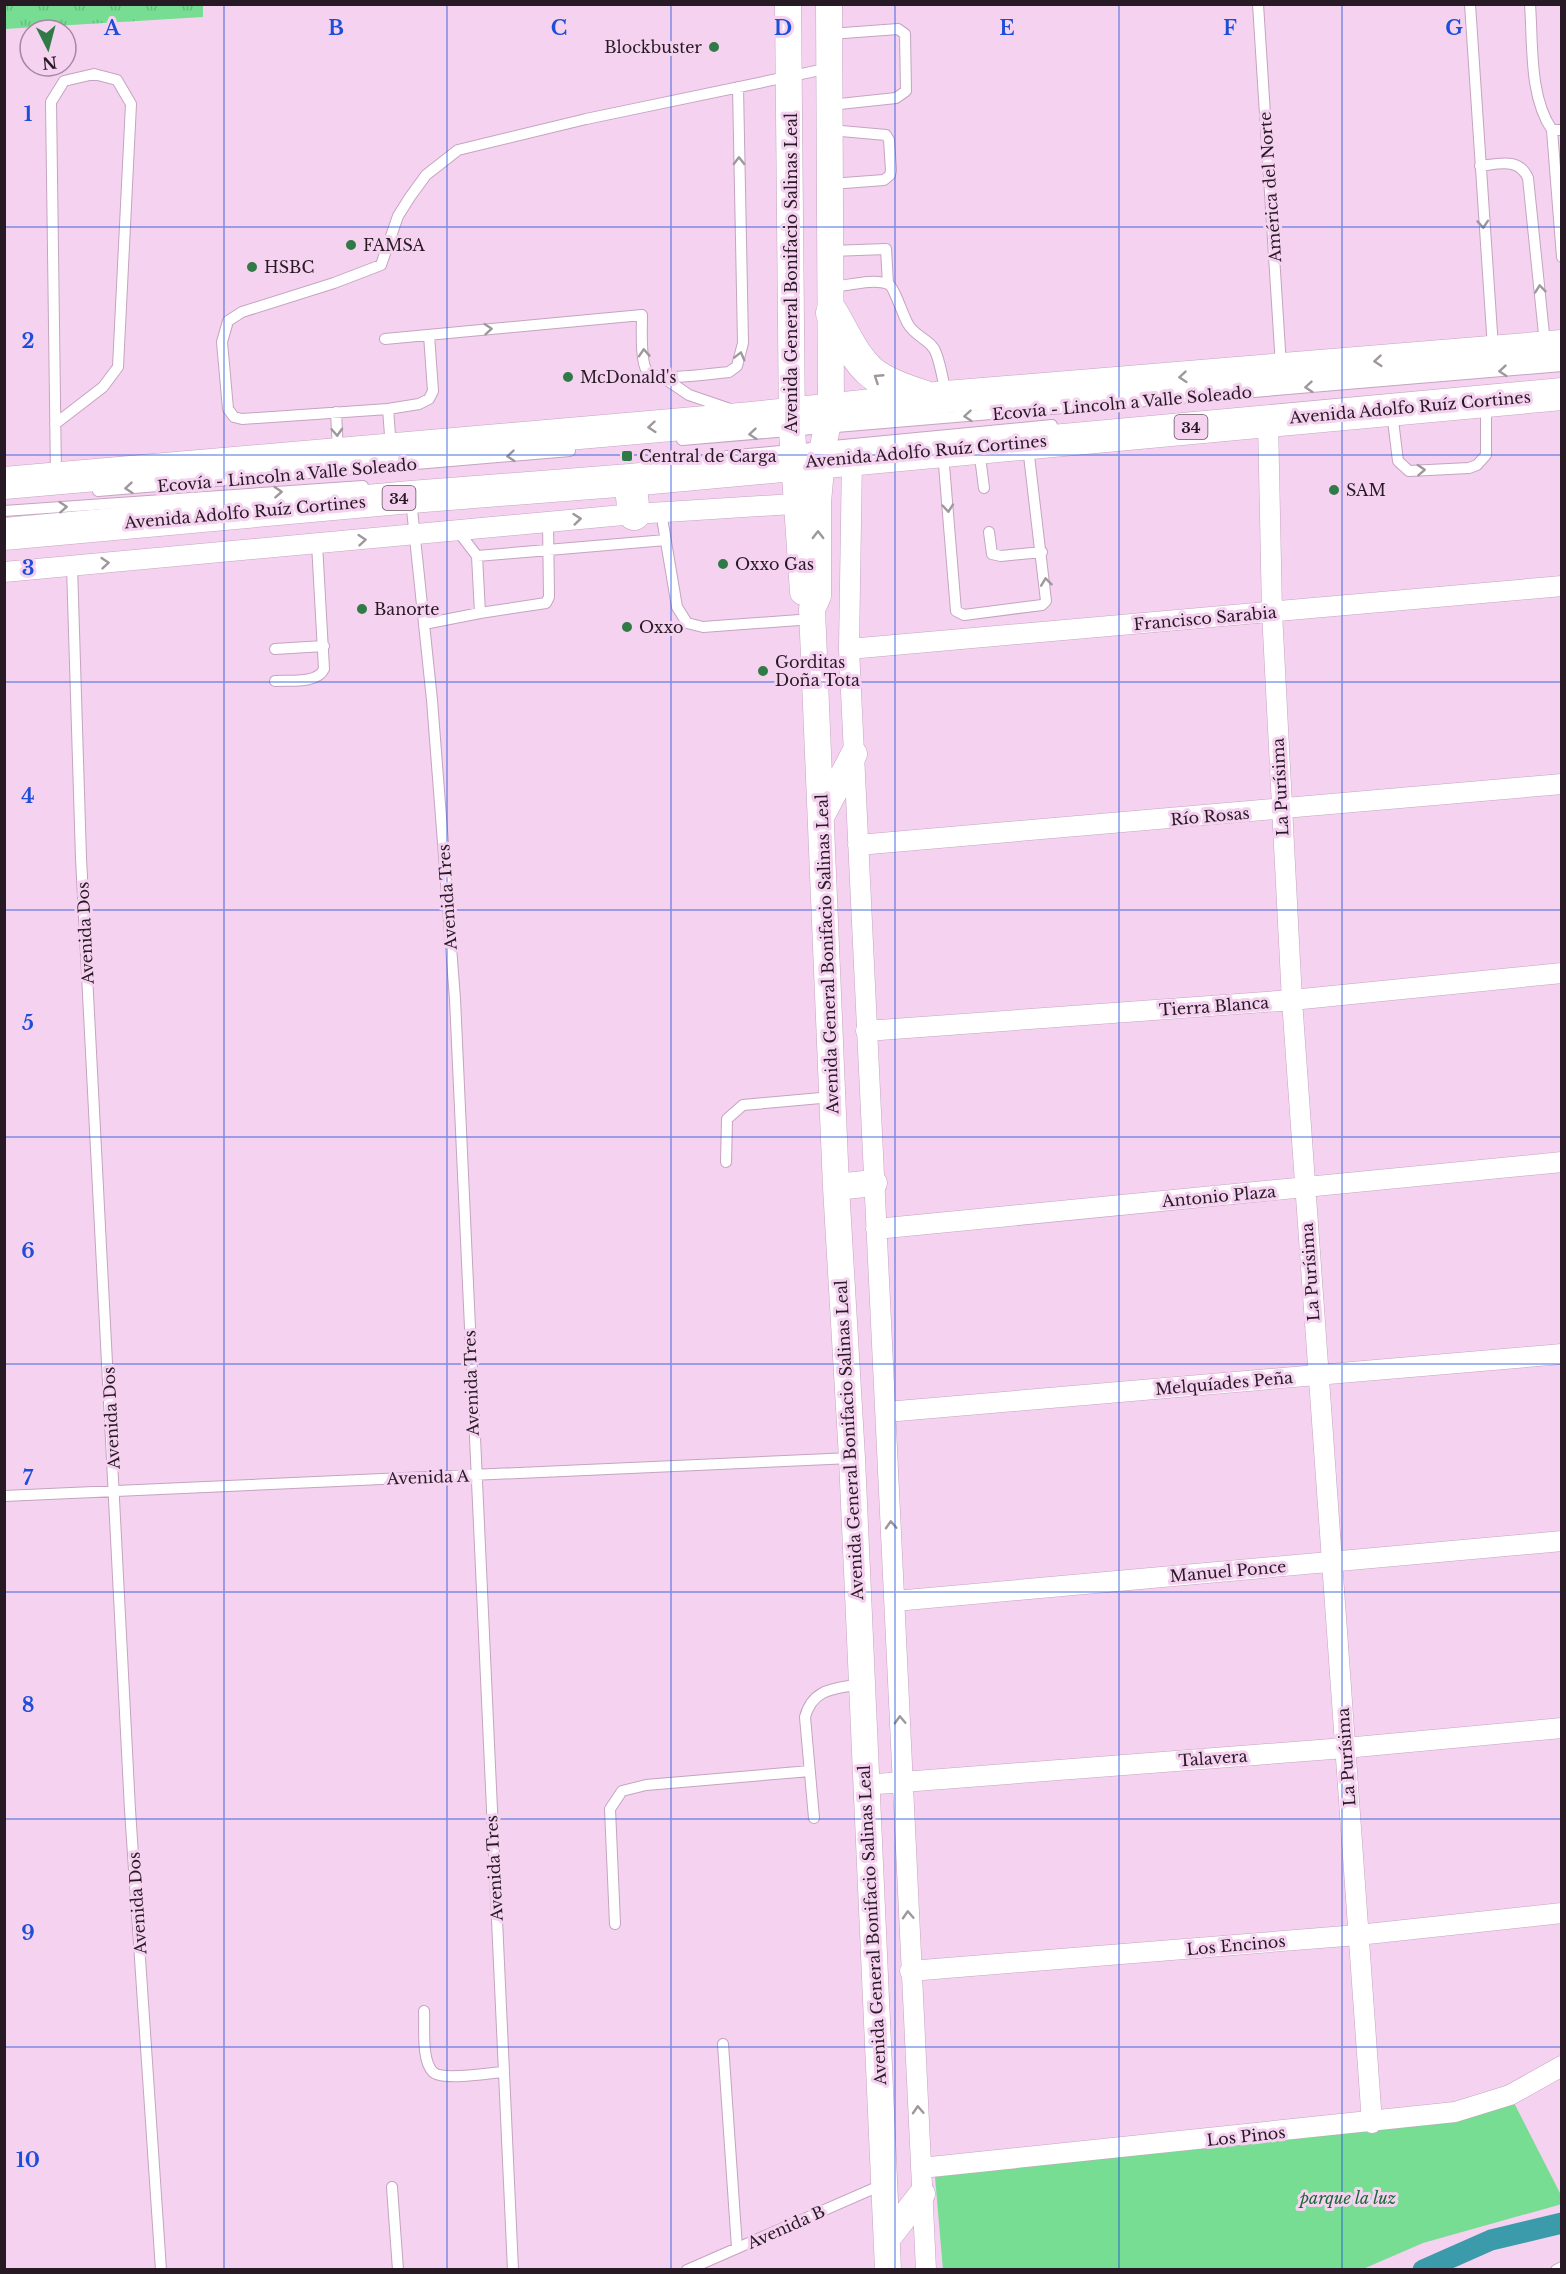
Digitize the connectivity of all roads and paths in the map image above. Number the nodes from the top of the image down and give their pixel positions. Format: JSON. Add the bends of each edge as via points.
{"nodes":[{"id":1,"x":788,"y":4,"type":"edge"},
{"id":2,"x":828,"y":4,"type":"edge"},
{"id":3,"x":1258,"y":4,"type":"edge"},
{"id":4,"x":1470,"y":4,"type":"edge"},
{"id":5,"x":1530,"y":4,"type":"edge"},
{"id":6,"x":829,"y":34,"type":"junction"},
{"id":7,"x":830,"y":68,"type":"junction"},
{"id":8,"x":789,"y":76,"type":"junction"},
{"id":9,"x":738,"y":87,"type":"junction"},
{"id":10,"x":830,"y":118,"type":"junction"},
{"id":11,"x":1557,"y":130,"type":"edge"},
{"id":12,"x":1480,"y":166,"type":"junction"},
{"id":13,"x":831,"y":184,"type":"junction"},
{"id":14,"x":831,"y":251,"type":"junction"},
{"id":15,"x":1562,"y":257,"type":"edge"},
{"id":16,"x":888,"y":284,"type":"junction"},
{"id":17,"x":832,"y":300,"type":"junction"},
{"id":18,"x":429,"y":335,"type":"junction"},
{"id":19,"x":385,"y":339,"type":"dead end"},
{"id":20,"x":1493,"y":352,"type":"junction"},
{"id":21,"x":1556,"y":353,"type":"edge"},
{"id":22,"x":1282,"y":369,"type":"junction"},
{"id":23,"x":664,"y":378,"type":"junction"},
{"id":24,"x":1562,"y":394,"type":"edge"},
{"id":25,"x":939,"y":398,"type":"junction"},
{"id":26,"x":1486,"y":401,"type":"junction"},
{"id":27,"x":388,"y":409,"type":"junction"},
{"id":28,"x":1392,"y":409,"type":"junction"},
{"id":29,"x":336,"y":412,"type":"junction"},
{"id":30,"x":752,"y":418,"type":"junction"},
{"id":31,"x":1268,"y":420,"type":"junction"},
{"id":32,"x":55,"y":424,"type":"junction"},
{"id":33,"x":1060,"y":425,"type":"dead end"},
{"id":34,"x":682,"y":440,"type":"dead end"},
{"id":35,"x":814,"y":440,"type":"junction"},
{"id":36,"x":1028,"y":442,"type":"junction"},
{"id":37,"x":979,"y":447,"type":"junction"},
{"id":38,"x":391,"y":448,"type":"junction"},
{"id":39,"x":942,"y":450,"type":"junction"},
{"id":40,"x":570,"y":451,"type":"dead end"},
{"id":41,"x":338,"y":453,"type":"junction"},
{"id":42,"x":719,"y":457,"type":"dead end"},
{"id":43,"x":56,"y":478,"type":"junction"},
{"id":44,"x":630,"y":480,"type":"junction"},
{"id":45,"x":4,"y":483,"type":"edge"},
{"id":46,"x":371,"y":485,"type":"dead end"},
{"id":47,"x":984,"y":488,"type":"dead end"},
{"id":48,"x":87,"y":492,"type":"dead end"},
{"id":49,"x":411,"y":497,"type":"junction"},
{"id":50,"x":807,"y":503,"type":"junction"},
{"id":51,"x":4,"y":511,"type":"edge"},
{"id":52,"x":647,"y":513,"type":"junction"},
{"id":53,"x":548,"y":522,"type":"junction"},
{"id":54,"x":458,"y":531,"type":"junction"},
{"id":55,"x":989,"y":532,"type":"dead end"},
{"id":56,"x":4,"y":534,"type":"edge"},
{"id":57,"x":415,"y":535,"type":"junction"},
{"id":58,"x":666,"y":540,"type":"junction"},
{"id":59,"x":317,"y":544,"type":"junction"},
{"id":60,"x":548,"y":550,"type":"junction"},
{"id":61,"x":1042,"y":552,"type":"junction"},
{"id":62,"x":477,"y":556,"type":"junction"},
{"id":63,"x":72,"y":566,"type":"junction"},
{"id":64,"x":4,"y":572,"type":"edge"},
{"id":65,"x":1562,"y":586,"type":"edge"},
{"id":66,"x":1272,"y":612,"type":"junction"},
{"id":67,"x":480,"y":613,"type":"junction"},
{"id":68,"x":813,"y":614,"type":"junction"},
{"id":69,"x":424,"y":624,"type":"junction"},
{"id":70,"x":324,"y":646,"type":"junction"},
{"id":71,"x":275,"y":649,"type":"dead end"},
{"id":72,"x":849,"y":649,"type":"junction"},
{"id":73,"x":275,"y":681,"type":"dead end"},
{"id":74,"x":854,"y":754,"type":"junction"},
{"id":75,"x":1562,"y":784,"type":"edge"},
{"id":76,"x":1281,"y":810,"type":"junction"},
{"id":77,"x":822,"y":815,"type":"junction"},
{"id":78,"x":858,"y":845,"type":"junction"},
{"id":79,"x":1562,"y":973,"type":"edge"},
{"id":80,"x":1292,"y":1000,"type":"junction"},
{"id":81,"x":866,"y":1031,"type":"junction"},
{"id":82,"x":833,"y":1097,"type":"junction"},
{"id":83,"x":726,"y":1162,"type":"dead end"},
{"id":84,"x":1562,"y":1162,"type":"edge"},
{"id":85,"x":874,"y":1183,"type":"junction"},
{"id":86,"x":836,"y":1187,"type":"junction"},
{"id":87,"x":1304,"y":1188,"type":"junction"},
{"id":88,"x":876,"y":1229,"type":"junction"},
{"id":89,"x":1562,"y":1354,"type":"edge"},
{"id":90,"x":1318,"y":1375,"type":"junction"},
{"id":91,"x":886,"y":1412,"type":"junction"},
{"id":92,"x":852,"y":1458,"type":"junction"},
{"id":93,"x":475,"y":1476,"type":"junction"},
{"id":94,"x":115,"y":1490,"type":"junction"},
{"id":95,"x":4,"y":1496,"type":"edge"},
{"id":96,"x":1562,"y":1541,"type":"edge"},
{"id":97,"x":1330,"y":1562,"type":"junction"},
{"id":98,"x":895,"y":1601,"type":"junction"},
{"id":99,"x":861,"y":1684,"type":"junction"},
{"id":100,"x":1562,"y":1728,"type":"edge"},
{"id":101,"x":1346,"y":1748,"type":"junction"},
{"id":102,"x":810,"y":1771,"type":"junction"},
{"id":103,"x":902,"y":1782,"type":"junction"},
{"id":104,"x":864,"y":1785,"type":"junction"},
{"id":105,"x":814,"y":1818,"type":"dead end"},
{"id":106,"x":1562,"y":1913,"type":"edge"},
{"id":107,"x":615,"y":1924,"type":"dead end"},
{"id":108,"x":1358,"y":1935,"type":"junction"},
{"id":109,"x":910,"y":1971,"type":"junction"},
{"id":110,"x":424,"y":2012,"type":"dead end"},
{"id":111,"x":723,"y":2044,"type":"dead end"},
{"id":112,"x":1562,"y":2066,"type":"edge"},
{"id":113,"x":503,"y":2072,"type":"junction"},
{"id":114,"x":1371,"y":2123,"type":"junction"},
{"id":115,"x":921,"y":2168,"type":"junction"},
{"id":116,"x":884,"y":2184,"type":"junction"},
{"id":117,"x":392,"y":2187,"type":"dead end"},
{"id":118,"x":922,"y":2194,"type":"junction"},
{"id":119,"x":887,"y":2239,"type":"junction"},
{"id":120,"x":737,"y":2248,"type":"junction"},
{"id":121,"x":1562,"y":2267,"type":"edge"},
{"id":122,"x":161,"y":2270,"type":"edge"},
{"id":123,"x":398,"y":2270,"type":"edge"},
{"id":124,"x":513,"y":2270,"type":"edge"},
{"id":125,"x":687,"y":2270,"type":"edge"},
{"id":126,"x":888,"y":2270,"type":"edge"},
{"id":127,"x":926,"y":2270,"type":"edge"},
{"id":128,"x":1556,"y":2270,"type":"edge"}],
"edges":[{"from":1,"to":8,"type":"street","name":"Avenida General Bonifacio Salinas Leal"},
{"from":2,"to":6,"type":"street","name":"Avenida General Bonifacio Salinas Leal"},
{"from":3,"to":22,"type":"lane","name":"América del Norte"},
{"from":4,"to":12,"type":"lane"},
{"from":5,"to":11,"type":"lane","via":[[1536,84],[1544,118]]},
{"from":6,"to":7,"type":"street","name":"Avenida General Bonifacio Salinas Leal"},
{"from":6,"to":10,"type":"lane","via":[[898,28],[905,34],[906,82],[906,91],[896,98]]},
{"from":7,"to":8,"type":"lane"},
{"from":7,"to":10,"type":"street","name":"Avenida General Bonifacio Salinas Leal"},
{"from":8,"to":9,"type":"lane"},
{"from":8,"to":35,"type":"street","name":"Avenida General Bonifacio Salinas Leal"},
{"from":23,"to":9,"type":"lane","one_way":true,"via":[[729,372],[741,358]]},
{"from":9,"to":29,"type":"lane","via":[[458,150],[426,175],[410,197],[398,216],[381,265],[242,312],[228,321],[222,342],[225,398],[234,417]]},
{"from":10,"to":13,"type":"street","name":"Avenida General Bonifacio Salinas Leal"},
{"from":10,"to":13,"type":"lane","via":[[886,135],[891,170],[884,180]]},
{"from":11,"to":15,"type":"lane"},
{"from":12,"to":20,"type":"lane","one_way":true},
{"from":21,"to":12,"type":"lane","one_way":true,"via":[[1528,178],[1516,164]]},
{"from":13,"to":14,"type":"street","name":"Avenida General Bonifacio Salinas Leal"},
{"from":14,"to":16,"type":"lane","via":[[886,249]]},
{"from":14,"to":17,"type":"street","name":"Avenida General Bonifacio Salinas Leal"},
{"from":16,"to":17,"type":"lane","via":[[875,282]]},
{"from":16,"to":25,"type":"lane","via":[[912,331],[936,351]]},
{"from":25,"to":17,"type":"main road","one_way":true,"via":[[891,386],[872,376],[857,359]]},
{"from":17,"to":35,"type":"street","name":"Avenida General Bonifacio Salinas Leal"},
{"from":18,"to":19,"type":"lane"},
{"from":18,"to":23,"type":"lane","via":[[642,315],[647,371]]},
{"from":18,"to":27,"type":"lane","via":[[433,391],[429,399]]},
{"from":20,"to":21,"type":"main road","name":"Avenida Adolfo Ruíz Cortines","number":"34"},
{"from":20,"to":22,"type":"main road","name":"Avenida Adolfo Ruíz Cortines","number":"34","one_way":true},
{"from":21,"to":35,"type":"lane","name":"Ecovía - Lincoln a Valle Soleado","one_way":true},
{"from":22,"to":25,"type":"main road","name":"Avenida Adolfo Ruíz Cortines","number":"34","one_way":true},
{"from":23,"to":30,"type":"lane","via":[[689,395]]},
{"from":24,"to":26,"type":"main road","name":"Avenida Adolfo Ruíz Cortines","number":"34"},
{"from":25,"to":35,"type":"main road","name":"Avenida Adolfo Ruíz Cortines","number":"34"},
{"from":26,"to":28,"type":"main road","name":"Avenida Adolfo Ruíz Cortines","number":"34"},
{"from":28,"to":26,"type":"lane","one_way":true,"via":[[1398,461],[1403,468],[1469,468],[1486,455]]},
{"from":27,"to":29,"type":"lane"},
{"from":27,"to":38,"type":"lane"},
{"from":28,"to":31,"type":"main road","name":"Avenida Adolfo Ruíz Cortines","number":"34"},
{"from":29,"to":41,"type":"lane","one_way":true},
{"from":30,"to":35,"type":"main road","name":"Avenida Adolfo Ruíz Cortines","number":"34"},
{"from":30,"to":38,"type":"main road","name":"Avenida Adolfo Ruíz Cortines","number":"34","one_way":true},
{"from":31,"to":36,"type":"main road","name":"Avenida Adolfo Ruíz Cortines","number":"34"},
{"from":31,"to":66,"type":"street","name":"La Purísima"},
{"from":32,"to":32,"type":"lane","via":[[51,102],[64,81],[94,74],[117,80],[131,104],[118,367],[103,387]]},
{"from":32,"to":43,"type":"lane"},
{"from":33,"to":35,"type":"lane"},
{"from":35,"to":34,"type":"lane","name":"Ecovía - Lincoln a Valle Soleado","one_way":true},
{"from":35,"to":39,"type":"main road","name":"Avenida Adolfo Ruíz Cortines","number":"34"},
{"from":35,"to":42,"type":"lane"},
{"from":35,"to":44,"type":"main road","name":"Avenida Adolfo Ruíz Cortines","number":"34"},
{"from":35,"to":50,"type":"street","name":"Avenida General Bonifacio Salinas Leal"},
{"from":35,"to":72,"type":"street"},
{"from":36,"to":37,"type":"main road","name":"Avenida Adolfo Ruíz Cortines","number":"34"},
{"from":36,"to":61,"type":"lane"},
{"from":37,"to":39,"type":"main road","name":"Avenida Adolfo Ruíz Cortines","number":"34"},
{"from":37,"to":47,"type":"lane"},
{"from":38,"to":41,"type":"main road","name":"Avenida Adolfo Ruíz Cortines","number":"34"},
{"from":39,"to":61,"type":"lane","one_way":true,"via":[[956,611],[959,614],[1042,605],[1047,593]]},
{"from":40,"to":48,"type":"lane","name":"Ecovía - Lincoln a Valle Soleado","one_way":true},
{"from":41,"to":43,"type":"main road","name":"Avenida Adolfo Ruíz Cortines","number":"34"},
{"from":43,"to":45,"type":"main road","name":"Avenida Adolfo Ruíz Cortines","number":"34"},
{"from":44,"to":49,"type":"main road","name":"Avenida Adolfo Ruíz Cortines","number":"34"},
{"from":44,"to":52,"type":"main road"},
{"from":51,"to":46,"type":"lane","one_way":true},
{"from":49,"to":56,"type":"main road","name":"Avenida Adolfo Ruíz Cortines","number":"34"},
{"from":49,"to":57,"type":"lane","name":"Avenida Tres"},
{"from":50,"to":52,"type":"street"},
{"from":50,"to":68,"type":"street","name":"Avenida General Bonifacio Salinas Leal","via":[[818,596]]},
{"from":53,"to":52,"type":"street","one_way":true},
{"from":52,"to":58,"type":"lane"},
{"from":53,"to":54,"type":"street"},
{"from":53,"to":60,"type":"lane"},
{"from":54,"to":57,"type":"street"},
{"from":54,"to":62,"type":"lane"},
{"from":55,"to":61,"type":"lane","via":[[992,554]]},
{"from":59,"to":57,"type":"street","one_way":true},
{"from":57,"to":69,"type":"lane","name":"Avenida Tres"},
{"from":58,"to":60,"type":"lane"},
{"from":58,"to":68,"type":"lane","via":[[676,607],[687,623],[703,627]]},
{"from":63,"to":59,"type":"street","one_way":true},
{"from":59,"to":70,"type":"lane"},
{"from":60,"to":62,"type":"lane"},
{"from":60,"to":67,"type":"lane","via":[[546,603]]},
{"from":62,"to":67,"type":"lane"},
{"from":63,"to":64,"type":"street"},
{"from":63,"to":94,"type":"lane","name":"Avenida Dos","via":[[81,858]]},
{"from":65,"to":66,"type":"street","name":"Francisco Sarabia"},
{"from":66,"to":72,"type":"street","name":"Francisco Sarabia"},
{"from":66,"to":76,"type":"street","name":"La Purísima"},
{"from":67,"to":69,"type":"lane"},
{"from":68,"to":77,"type":"street","name":"Avenida General Bonifacio Salinas Leal"},
{"from":69,"to":93,"type":"lane","name":"Avenida Tres","via":[[455,999]]},
{"from":70,"to":71,"type":"lane"},
{"from":70,"to":73,"type":"lane","via":[[321,675]]},
{"from":72,"to":74,"type":"street"},
{"from":74,"to":77,"type":"street"},
{"from":74,"to":78,"type":"street"},
{"from":75,"to":76,"type":"street","name":"Río Rosas"},
{"from":76,"to":78,"type":"street","name":"Río Rosas"},
{"from":76,"to":80,"type":"street","name":"La Purísima"},
{"from":77,"to":82,"type":"street","name":"Avenida General Bonifacio Salinas Leal"},
{"from":78,"to":81,"type":"street"},
{"from":79,"to":80,"type":"street","name":"Tierra Blanca"},
{"from":80,"to":81,"type":"street","name":"Tierra Blanca"},
{"from":80,"to":87,"type":"street","name":"La Purísima"},
{"from":81,"to":85,"type":"street"},
{"from":82,"to":83,"type":"lane","via":[[743,1105],[727,1119]]},
{"from":82,"to":86,"type":"street","name":"Avenida General Bonifacio Salinas Leal"},
{"from":84,"to":87,"type":"street","name":"Antonio Plaza"},
{"from":85,"to":86,"type":"street"},
{"from":85,"to":88,"type":"street"},
{"from":86,"to":92,"type":"street","name":"Avenida General Bonifacio Salinas Leal"},
{"from":87,"to":88,"type":"street","name":"Antonio Plaza"},
{"from":87,"to":90,"type":"street","name":"La Purísima"},
{"from":88,"to":91,"type":"street"},
{"from":89,"to":90,"type":"street","name":"Melquíades Peña"},
{"from":90,"to":91,"type":"street","name":"Melquíades Peña"},
{"from":90,"to":97,"type":"street","name":"La Purísima"},
{"from":98,"to":91,"type":"street","one_way":true},
{"from":92,"to":93,"type":"lane","name":"Avenida A"},
{"from":92,"to":99,"type":"street","name":"Avenida General Bonifacio Salinas Leal"},
{"from":93,"to":94,"type":"lane","name":"Avenida A"},
{"from":93,"to":113,"type":"lane","name":"Avenida Tres"},
{"from":94,"to":95,"type":"lane","name":"Avenida A"},
{"from":94,"to":122,"type":"lane","name":"Avenida Dos","via":[[130,1810]]},
{"from":96,"to":97,"type":"street","name":"Manuel Ponce"},
{"from":97,"to":98,"type":"street","name":"Manuel Ponce"},
{"from":97,"to":101,"type":"street","name":"La Purísima"},
{"from":103,"to":98,"type":"street","one_way":true},
{"from":99,"to":102,"type":"lane","via":[[827,1691],[808,1704],[805,1717]]},
{"from":99,"to":104,"type":"street","name":"Avenida General Bonifacio Salinas Leal"},
{"from":100,"to":101,"type":"street","name":"Talavera"},
{"from":101,"to":103,"type":"street","name":"Talavera"},
{"from":101,"to":108,"type":"street","name":"La Purísima"},
{"from":102,"to":105,"type":"lane"},
{"from":102,"to":107,"type":"lane","via":[[646,1785],[622,1791],[610,1809]]},
{"from":103,"to":104,"type":"street","name":"Talavera"},
{"from":109,"to":103,"type":"street","one_way":true},
{"from":104,"to":116,"type":"street","name":"Avenida General Bonifacio Salinas Leal"},
{"from":106,"to":108,"type":"street","name":"Los Encinos"},
{"from":108,"to":109,"type":"street","name":"Los Encinos"},
{"from":108,"to":114,"type":"street","name":"La Purísima"},
{"from":115,"to":109,"type":"street","one_way":true},
{"from":110,"to":113,"type":"lane","via":[[427,2059],[432,2072],[442,2076]]},
{"from":111,"to":120,"type":"lane"},
{"from":112,"to":114,"type":"street","name":"Los Pinos","via":[[1484,2105]]},
{"from":113,"to":124,"type":"lane","name":"Avenida Tres"},
{"from":114,"to":115,"type":"street","name":"Los Pinos"},
{"from":115,"to":118,"type":"street"},
{"from":116,"to":119,"type":"street","name":"Avenida General Bonifacio Salinas Leal"},
{"from":116,"to":120,"type":"lane","name":"Avenida B"},
{"from":117,"to":123,"type":"lane"},
{"from":118,"to":119,"type":"street"},
{"from":118,"to":127,"type":"street"},
{"from":119,"to":126,"type":"street","name":"Avenida General Bonifacio Salinas Leal"},
{"from":120,"to":125,"type":"lane","name":"Avenida B"},
{"from":121,"to":128,"type":"lane"}]}
